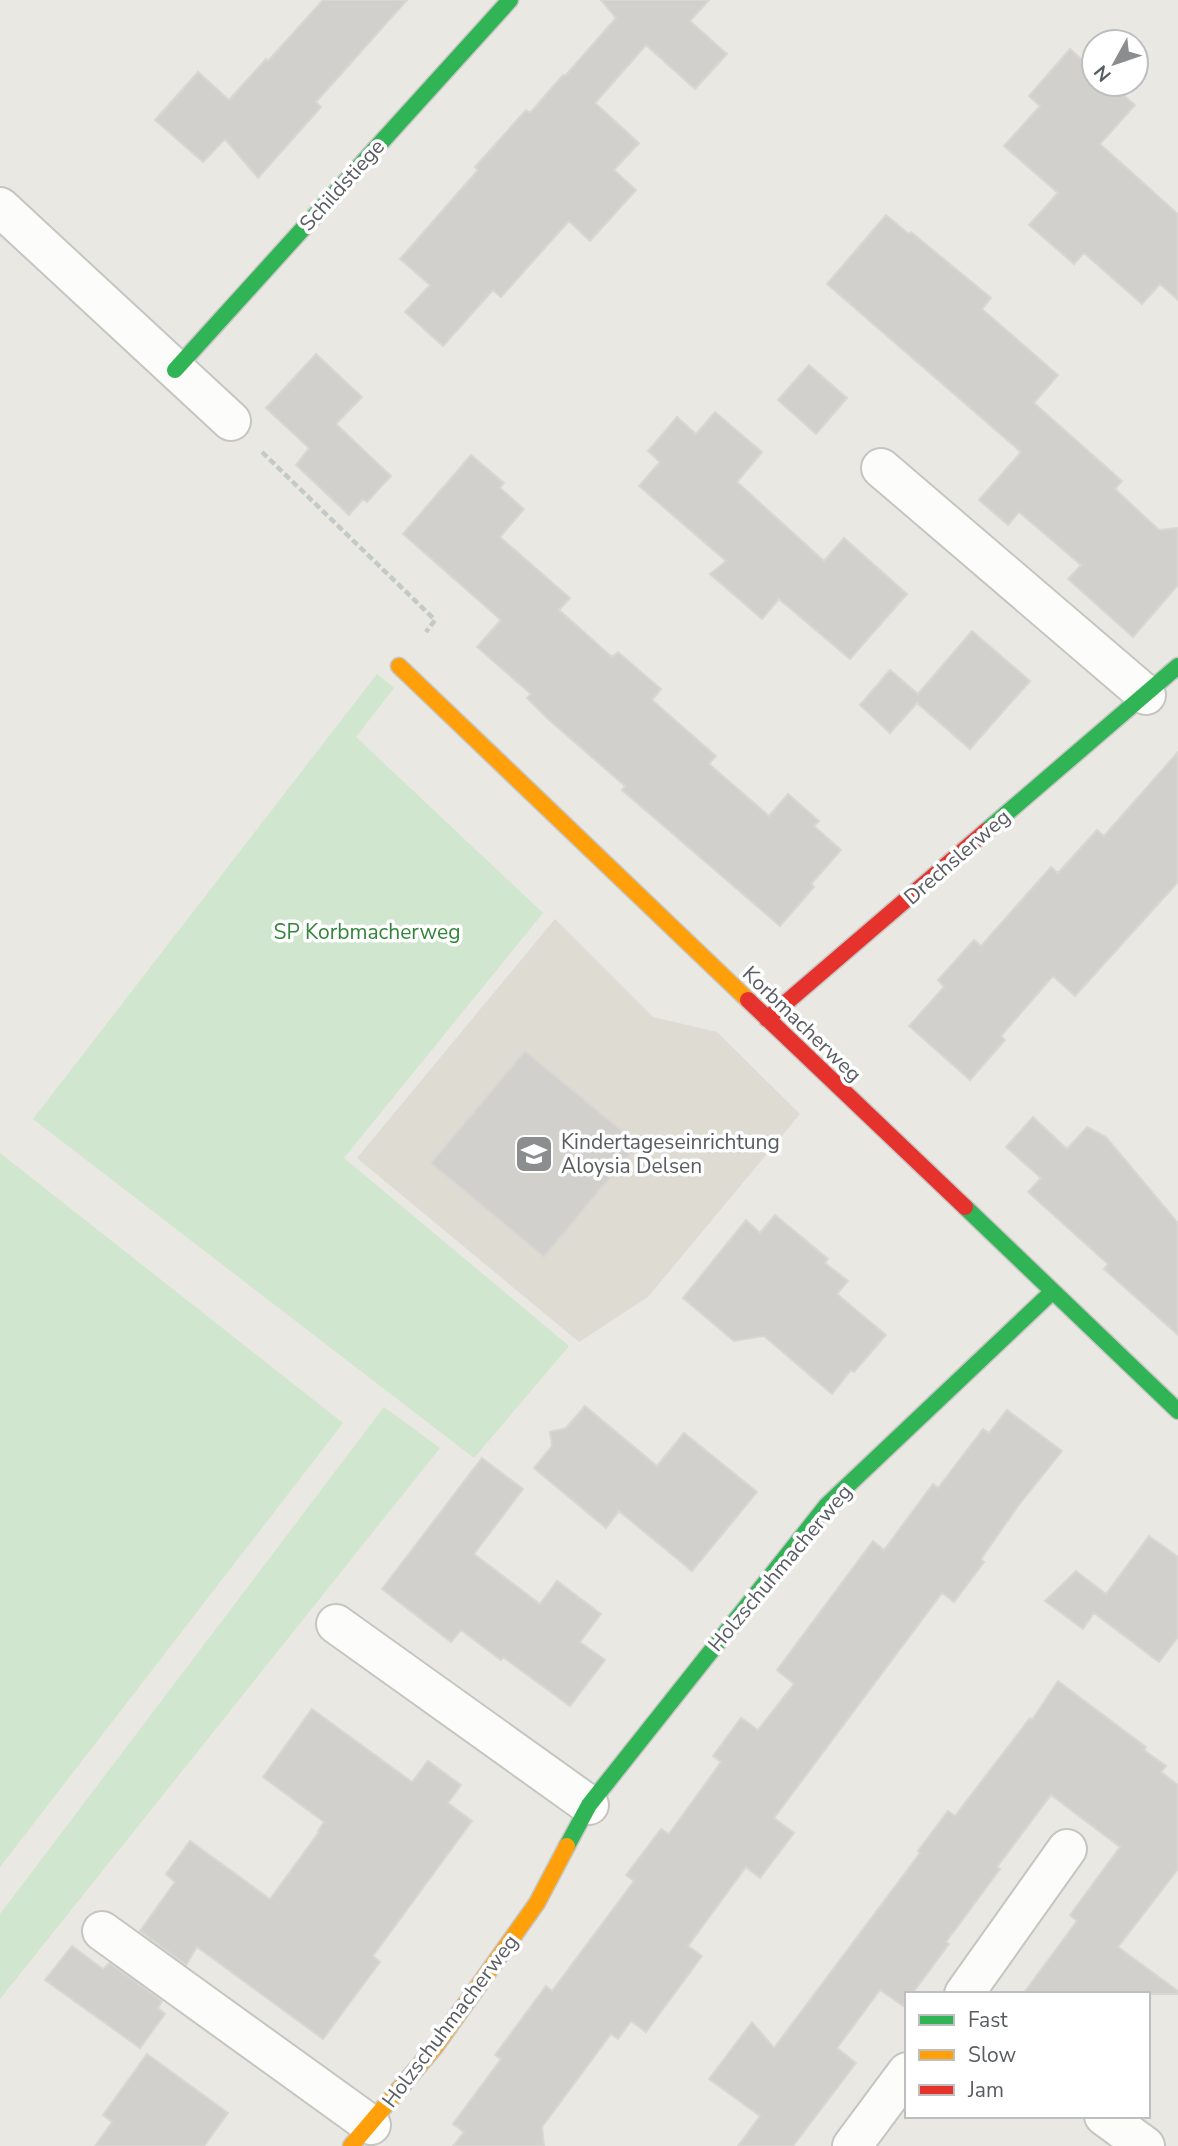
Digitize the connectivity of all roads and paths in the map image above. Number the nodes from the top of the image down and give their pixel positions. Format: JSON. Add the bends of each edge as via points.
{"nodes":[{"id":1,"x":510,"y":0,"type":"edge"},
{"id":2,"x":0,"y":206,"type":"edge"},
{"id":3,"x":175,"y":370,"type":"junction"},
{"id":4,"x":231,"y":421,"type":"joint"},
{"id":5,"x":881,"y":468,"type":"dead end"},
{"id":6,"x":399,"y":666,"type":"joint"},
{"id":7,"x":1178,"y":666,"type":"edge"},
{"id":8,"x":1146,"y":695,"type":"junction"},
{"id":9,"x":767,"y":1019,"type":"junction"},
{"id":10,"x":1052,"y":1292,"type":"junction"},
{"id":11,"x":1178,"y":1411,"type":"edge"},
{"id":12,"x":336,"y":1625,"type":"dead end"},
{"id":13,"x":589,"y":1805,"type":"junction"},
{"id":14,"x":1068,"y":1849,"type":"dead end"},
{"id":15,"x":102,"y":1931,"type":"dead end"},
{"id":16,"x":965,"y":1992,"type":"edge"},
{"id":17,"x":905,"y":2075,"type":"edge"},
{"id":18,"x":1107,"y":2118,"type":"edge"},
{"id":19,"x":361,"y":2136,"type":"edge"},
{"id":20,"x":852,"y":2146,"type":"edge"},
{"id":21,"x":1145,"y":2146,"type":"edge"}],
"edges":[{"from":1,"to":3,"type":"street","name":"Schildstiege"},
{"from":2,"to":3,"type":"street"},
{"from":3,"to":4,"type":"street"},
{"from":4,"to":6,"type":"path","via":[[435,620]]},
{"from":5,"to":8,"type":"street"},
{"from":6,"to":9,"type":"street","name":"Korbmacherweg"},
{"from":7,"to":8,"type":"street","name":"Drechslerweg"},
{"from":8,"to":9,"type":"street","name":"Drechslerweg"},
{"from":9,"to":10,"type":"street","name":"Korbmacherweg"},
{"from":10,"to":11,"type":"street","name":"Korbmacherweg"},
{"from":10,"to":13,"type":"street","name":"Holzschuhmacherweg","via":[[827,1505]]},
{"from":12,"to":13,"type":"street"},
{"from":13,"to":19,"type":"street","name":"Holzschuhmacherweg","via":[[537,1903],[435,2048]]},
{"from":14,"to":16,"type":"street"},
{"from":15,"to":19,"type":"street","name":"Holzschuhmacherweg"},
{"from":17,"to":20,"type":"street"},
{"from":18,"to":21,"type":"street"}]}
